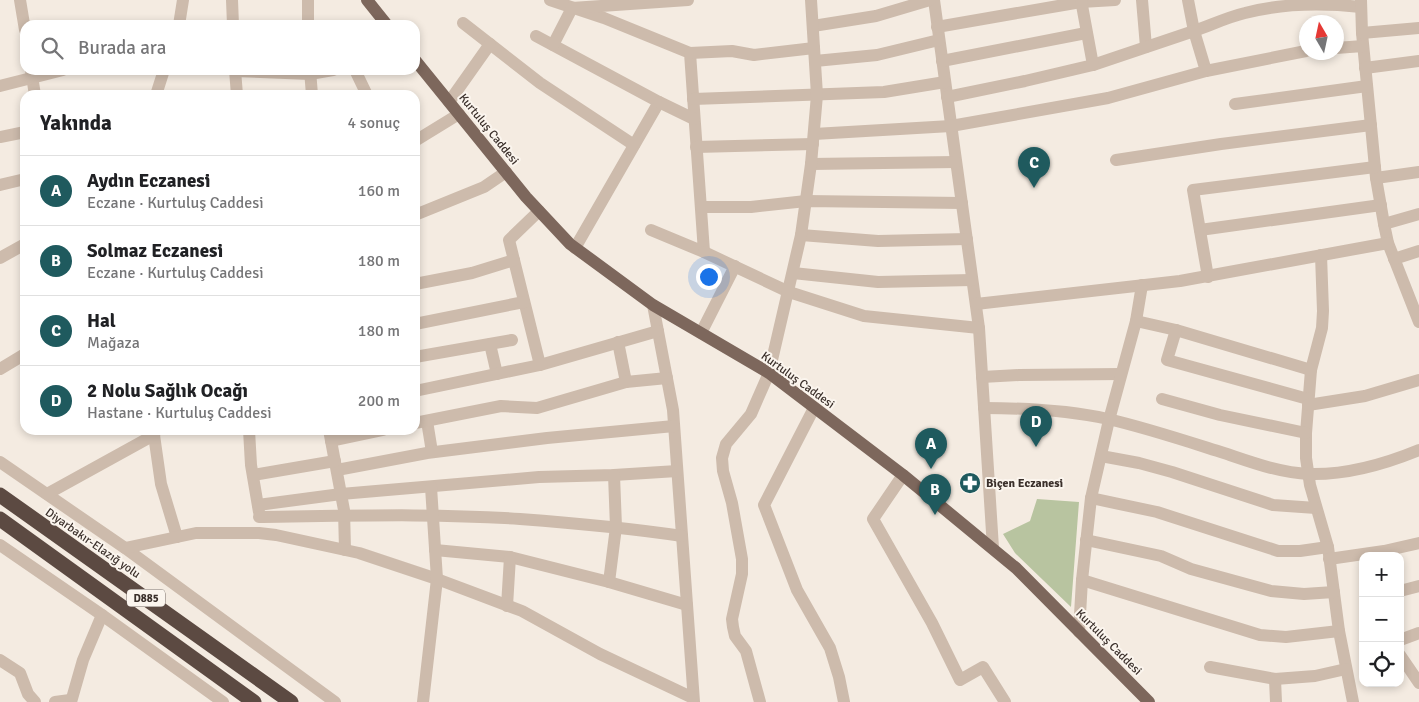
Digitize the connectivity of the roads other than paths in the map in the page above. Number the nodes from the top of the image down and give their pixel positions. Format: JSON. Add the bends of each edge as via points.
{"nodes":[{"id":1,"x":20,"y":0,"type":"edge"},
{"id":2,"x":182,"y":0,"type":"edge"},
{"id":3,"x":232,"y":0,"type":"edge"},
{"id":4,"x":308,"y":0,"type":"edge"},
{"id":5,"x":367,"y":0,"type":"edge"},
{"id":6,"x":550,"y":0,"type":"edge"},
{"id":7,"x":688,"y":0,"type":"edge"},
{"id":8,"x":811,"y":0,"type":"edge"},
{"id":9,"x":932,"y":0,"type":"edge"},
{"id":10,"x":1115,"y":0,"type":"edge"},
{"id":11,"x":1142,"y":0,"type":"edge"},
{"id":12,"x":1188,"y":0,"type":"edge"},
{"id":13,"x":1081,"y":1,"type":"edge"},
{"id":14,"x":1361,"y":3,"type":"edge"},
{"id":15,"x":379,"y":6,"type":"edge"},
{"id":16,"x":572,"y":8,"type":"junction"},
{"id":17,"x":23,"y":20,"type":"edge"},
{"id":18,"x":180,"y":20,"type":"edge"},
{"id":19,"x":233,"y":20,"type":"edge"},
{"id":20,"x":308,"y":20,"type":"edge"},
{"id":21,"x":385,"y":20,"type":"edge"},
{"id":22,"x":463,"y":22,"type":"dead end"},
{"id":23,"x":813,"y":26,"type":"junction"},
{"id":24,"x":937,"y":27,"type":"junction"},
{"id":25,"x":1419,"y":28,"type":"edge"},
{"id":26,"x":1194,"y":31,"type":"junction"},
{"id":27,"x":1086,"y":33,"type":"junction"},
{"id":28,"x":536,"y":36,"type":"dead end"},
{"id":29,"x":939,"y":40,"type":"junction"},
{"id":30,"x":1362,"y":40,"type":"junction"},
{"id":31,"x":490,"y":44,"type":"junction"},
{"id":32,"x":553,"y":45,"type":"junction"},
{"id":33,"x":1344,"y":46,"type":"edge"},
{"id":34,"x":1146,"y":47,"type":"junction"},
{"id":35,"x":1299,"y":52,"type":"edge"},
{"id":36,"x":690,"y":53,"type":"junction"},
{"id":37,"x":815,"y":55,"type":"junction"},
{"id":38,"x":942,"y":61,"type":"junction"},
{"id":39,"x":1419,"y":62,"type":"edge"},
{"id":40,"x":1093,"y":65,"type":"junction"},
{"id":41,"x":420,"y":66,"type":"edge"},
{"id":42,"x":1365,"y":68,"type":"junction"},
{"id":43,"x":1206,"y":71,"type":"junction"},
{"id":44,"x":29,"y":75,"type":"edge"},
{"id":45,"x":32,"y":75,"type":"edge"},
{"id":46,"x":162,"y":75,"type":"edge"},
{"id":47,"x":235,"y":75,"type":"edge"},
{"id":48,"x":310,"y":75,"type":"edge"},
{"id":49,"x":357,"y":75,"type":"edge"},
{"id":50,"x":945,"y":82,"type":"junction"},
{"id":51,"x":0,"y":86,"type":"edge"},
{"id":52,"x":1367,"y":86,"type":"junction"},
{"id":53,"x":34,"y":90,"type":"edge"},
{"id":54,"x":158,"y":90,"type":"edge"},
{"id":55,"x":237,"y":90,"type":"edge"},
{"id":56,"x":312,"y":90,"type":"edge"},
{"id":57,"x":365,"y":90,"type":"edge"},
{"id":58,"x":816,"y":94,"type":"junction"},
{"id":59,"x":947,"y":97,"type":"junction"},
{"id":60,"x":693,"y":99,"type":"junction"},
{"id":61,"x":449,"y":102,"type":"junction"},
{"id":62,"x":659,"y":102,"type":"junction"},
{"id":63,"x":1235,"y":104,"type":"dead end"},
{"id":64,"x":459,"y":114,"type":"junction"},
{"id":65,"x":694,"y":119,"type":"junction"},
{"id":66,"x":1371,"y":125,"type":"junction"},
{"id":67,"x":951,"y":126,"type":"junction"},
{"id":68,"x":20,"y":133,"type":"edge"},
{"id":69,"x":0,"y":137,"type":"edge"},
{"id":70,"x":420,"y":138,"type":"edge"},
{"id":71,"x":813,"y":139,"type":"junction"},
{"id":72,"x":634,"y":145,"type":"junction"},
{"id":73,"x":696,"y":147,"type":"junction"},
{"id":74,"x":1116,"y":160,"type":"dead end"},
{"id":75,"x":956,"y":162,"type":"junction"},
{"id":76,"x":811,"y":164,"type":"junction"},
{"id":77,"x":506,"y":172,"type":"junction"},
{"id":78,"x":1376,"y":172,"type":"junction"},
{"id":79,"x":1419,"y":172,"type":"edge"},
{"id":80,"x":20,"y":180,"type":"edge"},
{"id":81,"x":0,"y":185,"type":"edge"},
{"id":82,"x":806,"y":201,"type":"junction"},
{"id":83,"x":962,"y":203,"type":"junction"},
{"id":84,"x":1381,"y":205,"type":"junction"},
{"id":85,"x":701,"y":208,"type":"junction"},
{"id":86,"x":540,"y":212,"type":"junction"},
{"id":87,"x":420,"y":213,"type":"edge"},
{"id":88,"x":1419,"y":214,"type":"edge"},
{"id":89,"x":1384,"y":224,"type":"junction"},
{"id":90,"x":651,"y":230,"type":"dead end"},
{"id":91,"x":1200,"y":230,"type":"junction"},
{"id":92,"x":801,"y":235,"type":"junction"},
{"id":93,"x":967,"y":239,"type":"junction"},
{"id":94,"x":1388,"y":243,"type":"junction"},
{"id":95,"x":20,"y":247,"type":"edge"},
{"id":96,"x":575,"y":248,"type":"junction"},
{"id":97,"x":1419,"y":251,"type":"edge"},
{"id":98,"x":704,"y":252,"type":"junction"},
{"id":99,"x":1321,"y":255,"type":"junction"},
{"id":100,"x":0,"y":258,"type":"edge"},
{"id":101,"x":1394,"y":259,"type":"junction"},
{"id":102,"x":514,"y":260,"type":"junction"},
{"id":103,"x":735,"y":266,"type":"junction"},
{"id":104,"x":793,"y":273,"type":"junction"},
{"id":105,"x":1208,"y":277,"type":"junction"},
{"id":106,"x":972,"y":280,"type":"junction"},
{"id":107,"x":420,"y":283,"type":"edge"},
{"id":108,"x":1142,"y":285,"type":"junction"},
{"id":109,"x":789,"y":292,"type":"junction"},
{"id":110,"x":524,"y":302,"type":"junction"},
{"id":111,"x":653,"y":304,"type":"junction"},
{"id":112,"x":976,"y":304,"type":"junction"},
{"id":113,"x":1136,"y":321,"type":"junction"},
{"id":114,"x":1419,"y":322,"type":"edge"},
{"id":115,"x":420,"y":323,"type":"edge"},
{"id":116,"x":979,"y":328,"type":"junction"},
{"id":117,"x":1176,"y":330,"type":"junction"},
{"id":118,"x":658,"y":331,"type":"junction"},
{"id":119,"x":701,"y":333,"type":"junction"},
{"id":120,"x":512,"y":340,"type":"dead end"},
{"id":121,"x":618,"y":342,"type":"junction"},
{"id":122,"x":490,"y":344,"type":"junction"},
{"id":123,"x":420,"y":356,"type":"edge"},
{"id":124,"x":20,"y":357,"type":"edge"},
{"id":125,"x":540,"y":365,"type":"junction"},
{"id":126,"x":0,"y":369,"type":"edge"},
{"id":127,"x":1311,"y":370,"type":"junction"},
{"id":128,"x":769,"y":373,"type":"junction"},
{"id":129,"x":497,"y":374,"type":"junction"},
{"id":130,"x":1121,"y":374,"type":"junction"},
{"id":131,"x":982,"y":377,"type":"junction"},
{"id":132,"x":667,"y":378,"type":"junction"},
{"id":133,"x":1419,"y":380,"type":"edge"},
{"id":134,"x":626,"y":382,"type":"junction"},
{"id":135,"x":420,"y":391,"type":"edge"},
{"id":136,"x":1162,"y":399,"type":"dead end"},
{"id":137,"x":1308,"y":402,"type":"junction"},
{"id":138,"x":814,"y":408,"type":"junction"},
{"id":139,"x":984,"y":408,"type":"junction"},
{"id":140,"x":1109,"y":420,"type":"junction"},
{"id":141,"x":421,"y":422,"type":"edge"},
{"id":142,"x":674,"y":426,"type":"junction"},
{"id":143,"x":1306,"y":433,"type":"junction"},
{"id":144,"x":150,"y":435,"type":"edge"},
{"id":145,"x":155,"y":435,"type":"edge"},
{"id":146,"x":249,"y":435,"type":"edge"},
{"id":147,"x":330,"y":435,"type":"edge"},
{"id":148,"x":1419,"y":450,"type":"edge"},
{"id":149,"x":432,"y":452,"type":"junction"},
{"id":150,"x":1101,"y":456,"type":"junction"},
{"id":151,"x":0,"y":462,"type":"edge"},
{"id":152,"x":336,"y":465,"type":"junction"},
{"id":153,"x":677,"y":471,"type":"junction"},
{"id":154,"x":1308,"y":474,"type":"junction"},
{"id":155,"x":253,"y":475,"type":"junction"},
{"id":156,"x":903,"y":475,"type":"junction"},
{"id":157,"x":614,"y":476,"type":"junction"},
{"id":158,"x":431,"y":487,"type":"junction"},
{"id":159,"x":47,"y":494,"type":"junction"},
{"id":160,"x":341,"y":494,"type":"junction"},
{"id":161,"x":0,"y":495,"type":"edge"},
{"id":162,"x":1091,"y":498,"type":"junction"},
{"id":163,"x":1316,"y":508,"type":"junction"},
{"id":164,"x":258,"y":511,"type":"junction"},
{"id":165,"x":344,"y":516,"type":"junction"},
{"id":166,"x":433,"y":517,"type":"junction"},
{"id":167,"x":0,"y":519,"type":"edge"},
{"id":168,"x":616,"y":527,"type":"junction"},
{"id":169,"x":260,"y":533,"type":"junction"},
{"id":170,"x":682,"y":536,"type":"junction"},
{"id":171,"x":177,"y":537,"type":"junction"},
{"id":172,"x":1086,"y":540,"type":"junction"},
{"id":173,"x":1419,"y":543,"type":"edge"},
{"id":174,"x":0,"y":545,"type":"edge"},
{"id":175,"x":125,"y":548,"type":"junction"},
{"id":176,"x":993,"y":548,"type":"junction"},
{"id":177,"x":346,"y":550,"type":"junction"},
{"id":178,"x":435,"y":550,"type":"junction"},
{"id":179,"x":1328,"y":553,"type":"junction"},
{"id":180,"x":510,"y":557,"type":"junction"},
{"id":181,"x":437,"y":579,"type":"junction"},
{"id":182,"x":1082,"y":580,"type":"junction"},
{"id":183,"x":609,"y":582,"type":"junction"},
{"id":184,"x":1419,"y":586,"type":"edge"},
{"id":185,"x":1404,"y":590,"type":"edge"},
{"id":186,"x":1334,"y":592,"type":"junction"},
{"id":187,"x":687,"y":605,"type":"junction"},
{"id":188,"x":508,"y":606,"type":"junction"},
{"id":189,"x":102,"y":615,"type":"junction"},
{"id":190,"x":1339,"y":631,"type":"junction"},
{"id":191,"x":1080,"y":632,"type":"junction"},
{"id":192,"x":1419,"y":633,"type":"edge"},
{"id":193,"x":1404,"y":639,"type":"edge"},
{"id":194,"x":0,"y":660,"type":"edge"},
{"id":195,"x":1404,"y":661,"type":"edge"},
{"id":196,"x":1210,"y":667,"type":"dead end"},
{"id":197,"x":1346,"y":669,"type":"junction"},
{"id":198,"x":1275,"y":679,"type":"junction"},
{"id":199,"x":1419,"y":683,"type":"edge"},
{"id":200,"x":694,"y":700,"type":"edge"},
{"id":201,"x":71,"y":701,"type":"edge"},
{"id":202,"x":35,"y":702,"type":"edge"},
{"id":203,"x":55,"y":702,"type":"edge"},
{"id":204,"x":223,"y":702,"type":"edge"},
{"id":205,"x":254,"y":702,"type":"edge"},
{"id":206,"x":291,"y":702,"type":"edge"},
{"id":207,"x":335,"y":702,"type":"edge"},
{"id":208,"x":423,"y":702,"type":"edge"},
{"id":209,"x":760,"y":702,"type":"edge"},
{"id":210,"x":844,"y":702,"type":"edge"},
{"id":211,"x":1005,"y":702,"type":"edge"},
{"id":212,"x":1149,"y":702,"type":"edge"},
{"id":213,"x":1276,"y":702,"type":"edge"},
{"id":214,"x":1353,"y":702,"type":"edge"}],
"edges":[{"from":1,"to":17,"type":"street"},
{"from":2,"to":18,"type":"street"},
{"from":3,"to":19,"type":"street"},
{"from":4,"to":20,"type":"street"},
{"from":5,"to":15,"type":"main road"},
{"from":6,"to":16,"type":"street"},
{"from":7,"to":16,"type":"street"},
{"from":8,"to":23,"type":"street"},
{"from":9,"to":23,"type":"street","via":[[876,16]]},
{"from":9,"to":24,"type":"street"},
{"from":10,"to":13,"type":"street"},
{"from":11,"to":34,"type":"street"},
{"from":12,"to":26,"type":"street"},
{"from":13,"to":24,"type":"street"},
{"from":13,"to":27,"type":"street"},
{"from":14,"to":26,"type":"street","via":[[1280,6],[1243,13]]},
{"from":14,"to":30,"type":"street"},
{"from":15,"to":21,"type":"main road"},
{"from":16,"to":32,"type":"street"},
{"from":16,"to":36,"type":"street"},
{"from":22,"to":31,"type":"street"},
{"from":23,"to":37,"type":"street"},
{"from":24,"to":29,"type":"street"},
{"from":25,"to":30,"type":"street"},
{"from":26,"to":34,"type":"street"},
{"from":26,"to":43,"type":"street"},
{"from":27,"to":38,"type":"street"},
{"from":27,"to":40,"type":"street"},
{"from":28,"to":32,"type":"street"},
{"from":29,"to":37,"type":"street","via":[[877,54]]},
{"from":29,"to":38,"type":"street"},
{"from":30,"to":33,"type":"street"},
{"from":30,"to":42,"type":"street"},
{"from":31,"to":61,"type":"street"},
{"from":31,"to":72,"type":"street","via":[[540,83]]},
{"from":32,"to":62,"type":"street"},
{"from":34,"to":40,"type":"street"},
{"from":35,"to":43,"type":"street"},
{"from":36,"to":37,"type":"street","via":[[732,51],[754,55]]},
{"from":36,"to":60,"type":"street"},
{"from":37,"to":58,"type":"street"},
{"from":38,"to":50,"type":"street"},
{"from":39,"to":42,"type":"street"},
{"from":40,"to":59,"type":"street"},
{"from":41,"to":61,"type":"main road","name":"Kurtuluş Caddesi"},
{"from":42,"to":52,"type":"street"},
{"from":43,"to":67,"type":"street","via":[[1108,98]]},
{"from":44,"to":51,"type":"street"},
{"from":45,"to":53,"type":"street"},
{"from":46,"to":54,"type":"street"},
{"from":47,"to":55,"type":"street"},
{"from":48,"to":56,"type":"street"},
{"from":49,"to":57,"type":"street"},
{"from":50,"to":58,"type":"street","via":[[884,92]]},
{"from":50,"to":59,"type":"street"},
{"from":52,"to":63,"type":"street"},
{"from":52,"to":66,"type":"street"},
{"from":58,"to":60,"type":"street"},
{"from":58,"to":71,"type":"street"},
{"from":59,"to":67,"type":"street"},
{"from":60,"to":65,"type":"street"},
{"from":61,"to":64,"type":"main road","name":"Kurtuluş Caddesi"},
{"from":62,"to":65,"type":"street"},
{"from":62,"to":72,"type":"street"},
{"from":64,"to":70,"type":"street"},
{"from":64,"to":77,"type":"main road","name":"Kurtuluş Caddesi"},
{"from":65,"to":73,"type":"street"},
{"from":66,"to":74,"type":"street"},
{"from":66,"to":78,"type":"street"},
{"from":67,"to":71,"type":"street"},
{"from":67,"to":75,"type":"street"},
{"from":68,"to":69,"type":"street"},
{"from":71,"to":73,"type":"street"},
{"from":71,"to":76,"type":"street"},
{"from":72,"to":96,"type":"street"},
{"from":73,"to":85,"type":"street"},
{"from":75,"to":76,"type":"street"},
{"from":75,"to":83,"type":"street"},
{"from":76,"to":82,"type":"street"},
{"from":77,"to":86,"type":"main road","name":"Kurtuluş Caddesi"},
{"from":77,"to":87,"type":"street","via":[[484,187]]},
{"from":78,"to":79,"type":"street"},
{"from":78,"to":84,"type":"street"},
{"from":78,"to":91,"type":"street","via":[[1193,190]]},
{"from":80,"to":81,"type":"street"},
{"from":82,"to":83,"type":"street"},
{"from":82,"to":85,"type":"street"},
{"from":82,"to":92,"type":"street"},
{"from":83,"to":93,"type":"street"},
{"from":84,"to":89,"type":"street"},
{"from":84,"to":91,"type":"street"},
{"from":85,"to":98,"type":"street"},
{"from":86,"to":96,"type":"main road","name":"Kurtuluş Caddesi"},
{"from":86,"to":102,"type":"street","via":[[509,240]]},
{"from":88,"to":89,"type":"street"},
{"from":89,"to":94,"type":"street"},
{"from":90,"to":98,"type":"street"},
{"from":91,"to":105,"type":"street"},
{"from":92,"to":93,"type":"street","via":[[878,241]]},
{"from":92,"to":104,"type":"street"},
{"from":93,"to":106,"type":"street"},
{"from":94,"to":99,"type":"street"},
{"from":94,"to":101,"type":"street"},
{"from":95,"to":100,"type":"street"},
{"from":96,"to":111,"type":"main road","name":"Kurtuluş Caddesi"},
{"from":97,"to":101,"type":"street"},
{"from":98,"to":103,"type":"street"},
{"from":99,"to":105,"type":"street"},
{"from":99,"to":127,"type":"street","via":[[1322,328]]},
{"from":101,"to":114,"type":"street"},
{"from":102,"to":107,"type":"street","via":[[472,273]]},
{"from":102,"to":110,"type":"street"},
{"from":103,"to":109,"type":"street"},
{"from":103,"to":119,"type":"street"},
{"from":104,"to":106,"type":"street","via":[[878,282]]},
{"from":104,"to":109,"type":"street"},
{"from":105,"to":108,"type":"street"},
{"from":106,"to":112,"type":"street"},
{"from":108,"to":112,"type":"street"},
{"from":108,"to":113,"type":"street"},
{"from":109,"to":116,"type":"street","via":[[864,316]]},
{"from":109,"to":128,"type":"street"},
{"from":110,"to":115,"type":"street"},
{"from":110,"to":125,"type":"street"},
{"from":111,"to":118,"type":"street"},
{"from":111,"to":119,"type":"main road","name":"Kurtuluş Caddesi"},
{"from":112,"to":116,"type":"street"},
{"from":113,"to":117,"type":"street"},
{"from":113,"to":130,"type":"street"},
{"from":116,"to":131,"type":"street"},
{"from":117,"to":127,"type":"street"},
{"from":117,"to":137,"type":"street","via":[[1167,360]]},
{"from":118,"to":121,"type":"street"},
{"from":118,"to":132,"type":"street"},
{"from":119,"to":128,"type":"main road","name":"Kurtuluş Caddesi"},
{"from":120,"to":122,"type":"street"},
{"from":121,"to":125,"type":"street"},
{"from":121,"to":134,"type":"street"},
{"from":122,"to":123,"type":"street"},
{"from":122,"to":129,"type":"street"},
{"from":124,"to":126,"type":"street"},
{"from":125,"to":129,"type":"street"},
{"from":127,"to":137,"type":"street"},
{"from":128,"to":138,"type":"main road","name":"Kurtuluş Caddesi"},
{"from":128,"to":209,"type":"street","via":[[751,414],[726,444],[722,458],[742,559],[733,627],[735,636],[746,651]]},
{"from":129,"to":135,"type":"street"},
{"from":130,"to":131,"type":"street"},
{"from":130,"to":140,"type":"street"},
{"from":131,"to":139,"type":"street"},
{"from":132,"to":134,"type":"street"},
{"from":132,"to":142,"type":"street"},
{"from":133,"to":137,"type":"street","via":[[1364,396]]},
{"from":134,"to":141,"type":"street","via":[[537,408],[501,406]]},
{"from":136,"to":143,"type":"street"},
{"from":137,"to":143,"type":"street"},
{"from":138,"to":156,"type":"main road","name":"Kurtuluş Caddesi"},
{"from":138,"to":210,"type":"street","via":[[764,505],[794,584],[830,648]]},
{"from":139,"to":140,"type":"street","via":[[1055,411]]},
{"from":139,"to":176,"type":"street"},
{"from":140,"to":150,"type":"street"},
{"from":140,"to":154,"type":"street","via":[[1268,467]]},
{"from":141,"to":149,"type":"street"},
{"from":142,"to":149,"type":"street"},
{"from":142,"to":153,"type":"street"},
{"from":143,"to":154,"type":"street"},
{"from":144,"to":159,"type":"street"},
{"from":145,"to":171,"type":"street","via":[[161,484]]},
{"from":146,"to":155,"type":"street"},
{"from":147,"to":152,"type":"street"},
{"from":148,"to":154,"type":"street","via":[[1347,471]]},
{"from":149,"to":152,"type":"street"},
{"from":150,"to":162,"type":"street"},
{"from":150,"to":163,"type":"street","via":[[1172,472],[1273,505]]},
{"from":151,"to":159,"type":"street"},
{"from":152,"to":155,"type":"street"},
{"from":152,"to":160,"type":"street"},
{"from":153,"to":157,"type":"street"},
{"from":153,"to":170,"type":"street"},
{"from":154,"to":163,"type":"street"},
{"from":155,"to":164,"type":"street"},
{"from":156,"to":176,"type":"main road","name":"Kurtuluş Caddesi"},
{"from":156,"to":211,"type":"street","via":[[873,519],[960,680],[983,667]]},
{"from":157,"to":158,"type":"street","via":[[539,477]]},
{"from":157,"to":168,"type":"street"},
{"from":158,"to":160,"type":"street"},
{"from":158,"to":166,"type":"street"},
{"from":159,"to":175,"type":"street"},
{"from":160,"to":164,"type":"street"},
{"from":160,"to":165,"type":"street"},
{"from":161,"to":206,"type":"highway","name":"Diyarbakır-Elazığ yolu","number":"D885"},
{"from":162,"to":172,"type":"street"},
{"from":162,"to":179,"type":"street","via":[[1157,512],[1278,551]]},
{"from":163,"to":179,"type":"street"},
{"from":164,"to":165,"type":"street"},
{"from":164,"to":169,"type":"street"},
{"from":165,"to":166,"type":"street"},
{"from":165,"to":177,"type":"street"},
{"from":166,"to":168,"type":"street","via":[[518,519]]},
{"from":166,"to":178,"type":"street"},
{"from":167,"to":205,"type":"highway","number":"D885"},
{"from":168,"to":170,"type":"street"},
{"from":168,"to":183,"type":"street"},
{"from":169,"to":171,"type":"street","via":[[196,533]]},
{"from":169,"to":177,"type":"street"},
{"from":170,"to":187,"type":"street"},
{"from":171,"to":175,"type":"street"},
{"from":172,"to":182,"type":"street"},
{"from":172,"to":186,"type":"street","via":[[1161,556],[1191,569],[1270,591]]},
{"from":173,"to":179,"type":"street","via":[[1384,551]]},
{"from":174,"to":189,"type":"street"},
{"from":175,"to":207,"type":"street"},
{"from":176,"to":191,"type":"main road","name":"Kurtuluş Caddesi"},
{"from":177,"to":181,"type":"street"},
{"from":178,"to":180,"type":"street"},
{"from":178,"to":181,"type":"street"},
{"from":179,"to":186,"type":"street"},
{"from":180,"to":183,"type":"street"},
{"from":180,"to":188,"type":"street"},
{"from":181,"to":188,"type":"street"},
{"from":181,"to":208,"type":"street"},
{"from":182,"to":190,"type":"street","via":[[1260,635],[1286,637]]},
{"from":182,"to":191,"type":"street"},
{"from":183,"to":187,"type":"street"},
{"from":184,"to":185,"type":"street"},
{"from":186,"to":190,"type":"street"},
{"from":187,"to":200,"type":"street"},
{"from":188,"to":200,"type":"street"},
{"from":189,"to":201,"type":"street","via":[[83,660]]},
{"from":189,"to":204,"type":"street"},
{"from":190,"to":197,"type":"street"},
{"from":191,"to":212,"type":"main road","name":"Kurtuluş Caddesi"},
{"from":192,"to":193,"type":"street"},
{"from":194,"to":202,"type":"street","via":[[20,673],[28,694]]},
{"from":195,"to":199,"type":"street"},
{"from":196,"to":198,"type":"street"},
{"from":197,"to":198,"type":"street","via":[[1315,676]]},
{"from":197,"to":214,"type":"street"},
{"from":198,"to":213,"type":"street"},
{"from":201,"to":203,"type":"street"}]}
